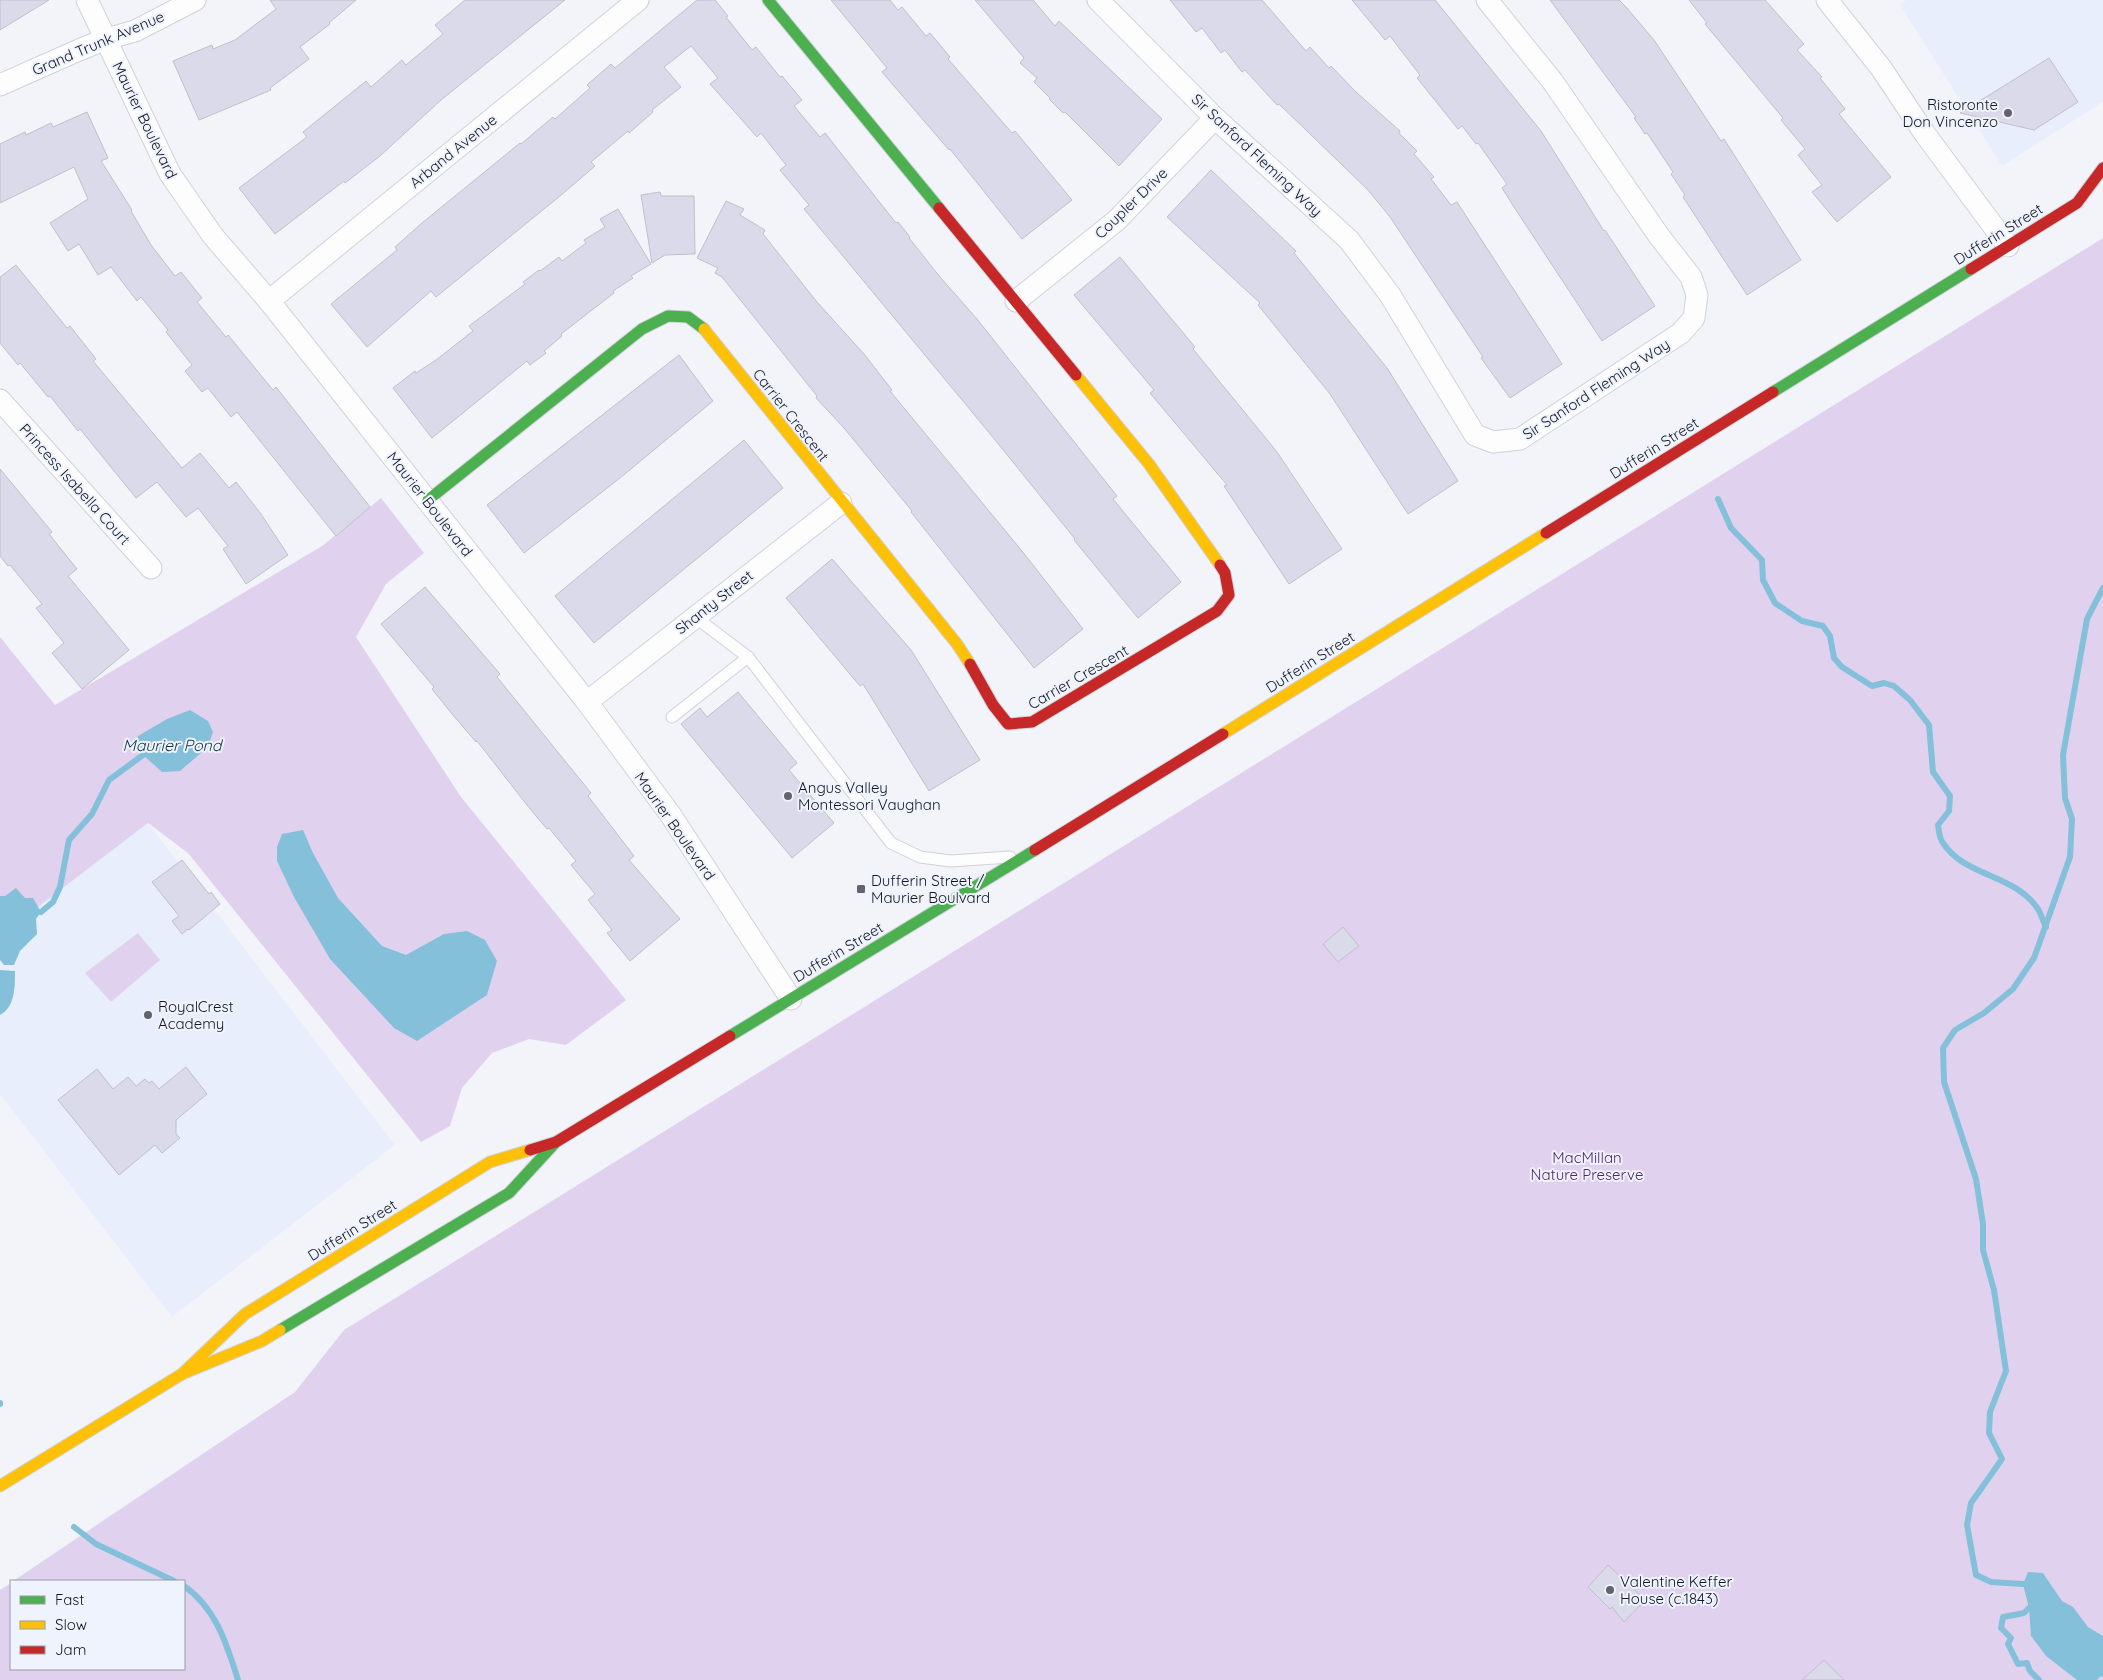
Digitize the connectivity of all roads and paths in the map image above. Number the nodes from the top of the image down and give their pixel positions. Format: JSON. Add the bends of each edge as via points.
{"nodes":[{"id":1,"x":87,"y":0,"type":"edge"},
{"id":2,"x":195,"y":0,"type":"edge"},
{"id":3,"x":638,"y":0,"type":"edge"},
{"id":4,"x":768,"y":0,"type":"edge"},
{"id":5,"x":1098,"y":0,"type":"edge"},
{"id":6,"x":1487,"y":0,"type":"edge"},
{"id":7,"x":1827,"y":0,"type":"edge"},
{"id":8,"x":106,"y":39,"type":"junction"},
{"id":9,"x":0,"y":85,"type":"edge"},
{"id":10,"x":1215,"y":118,"type":"junction"},
{"id":11,"x":2103,"y":168,"type":"edge"},
{"id":12,"x":2094,"y":200,"type":"dead end"},
{"id":13,"x":2077,"y":203,"type":"junction"},
{"id":14,"x":2008,"y":246,"type":"junction"},
{"id":15,"x":268,"y":301,"type":"junction"},
{"id":16,"x":1016,"y":301,"type":"junction"},
{"id":17,"x":0,"y":400,"type":"edge"},
{"id":18,"x":428,"y":500,"type":"junction"},
{"id":19,"x":841,"y":503,"type":"junction"},
{"id":20,"x":151,"y":568,"type":"dead end"},
{"id":21,"x":695,"y":617,"type":"junction"},
{"id":22,"x":748,"y":657,"type":"junction"},
{"id":23,"x":587,"y":702,"type":"junction"},
{"id":24,"x":672,"y":717,"type":"dead end"},
{"id":25,"x":1025,"y":856,"type":"junction"},
{"id":26,"x":791,"y":999,"type":"junction"},
{"id":27,"x":556,"y":1142,"type":"junction"},
{"id":28,"x":182,"y":1374,"type":"junction"},
{"id":29,"x":0,"y":1486,"type":"edge"}],
"edges":[{"from":1,"to":8,"type":"street","name":"Maurier Boulevard"},
{"from":2,"to":8,"type":"street","name":"Grand Trunk Avenue","via":[[135,31]]},
{"from":3,"to":15,"type":"street","name":"Arband Avenue"},
{"from":4,"to":16,"type":"main road","name":"Carrier Crescent"},
{"from":5,"to":10,"type":"street","name":"Sir Sanford Fleming Way"},
{"from":6,"to":10,"type":"street","name":"Sir Sanford Fleming Way","via":[[1553,82],[1691,277],[1697,295],[1694,318],[1681,332],[1520,440],[1493,442],[1475,435],[1390,296],[1349,240]]},
{"from":7,"to":14,"type":"street","via":[[1881,68],[1925,134]]},
{"from":8,"to":9,"type":"street","name":"Grand Trunk Avenue"},
{"from":8,"to":15,"type":"street","name":"Maurier Boulevard","via":[[170,174],[213,236]]},
{"from":10,"to":16,"type":"street","name":"Coupler Drive","via":[[1117,220]]},
{"from":11,"to":13,"type":"main road","name":"Dufferin Street"},
{"from":12,"to":13,"type":"main road","name":"Dufferin Street"},
{"from":13,"to":14,"type":"main road","name":"Dufferin Street"},
{"from":14,"to":25,"type":"main road","name":"Dufferin Street"},
{"from":15,"to":18,"type":"street","name":"Maurier Boulevard"},
{"from":16,"to":19,"type":"main road","name":"Carrier Crescent","via":[[1149,464],[1211,550],[1225,573],[1229,595],[1217,611],[1032,722],[1008,724],[996,712],[966,655]]},
{"from":17,"to":20,"type":"street","name":"Princess Isabella Court"},
{"from":18,"to":19,"type":"main road","name":"Carrier Crescent","via":[[642,329],[668,316],[688,317],[705,330]]},
{"from":18,"to":23,"type":"street","name":"Maurier Boulevard"},
{"from":19,"to":21,"type":"street","name":"Shanty Street"},
{"from":21,"to":22,"type":"lane"},
{"from":21,"to":23,"type":"street","name":"Shanty Street"},
{"from":22,"to":24,"type":"lane"},
{"from":22,"to":25,"type":"lane","via":[[891,843],[920,857],[951,862]]},
{"from":23,"to":26,"type":"street","name":"Maurier Boulevard","via":[[670,814]]},
{"from":25,"to":26,"type":"main road","name":"Dufferin Street"},
{"from":26,"to":27,"type":"main road","name":"Dufferin Street"},
{"from":27,"to":28,"type":"main road","name":"Dufferin Street","via":[[510,1193],[262,1342]]},
{"from":27,"to":28,"type":"main road","name":"Dufferin Street","via":[[490,1162],[245,1314]]},
{"from":28,"to":29,"type":"main road","name":"Dufferin Street"}]}
